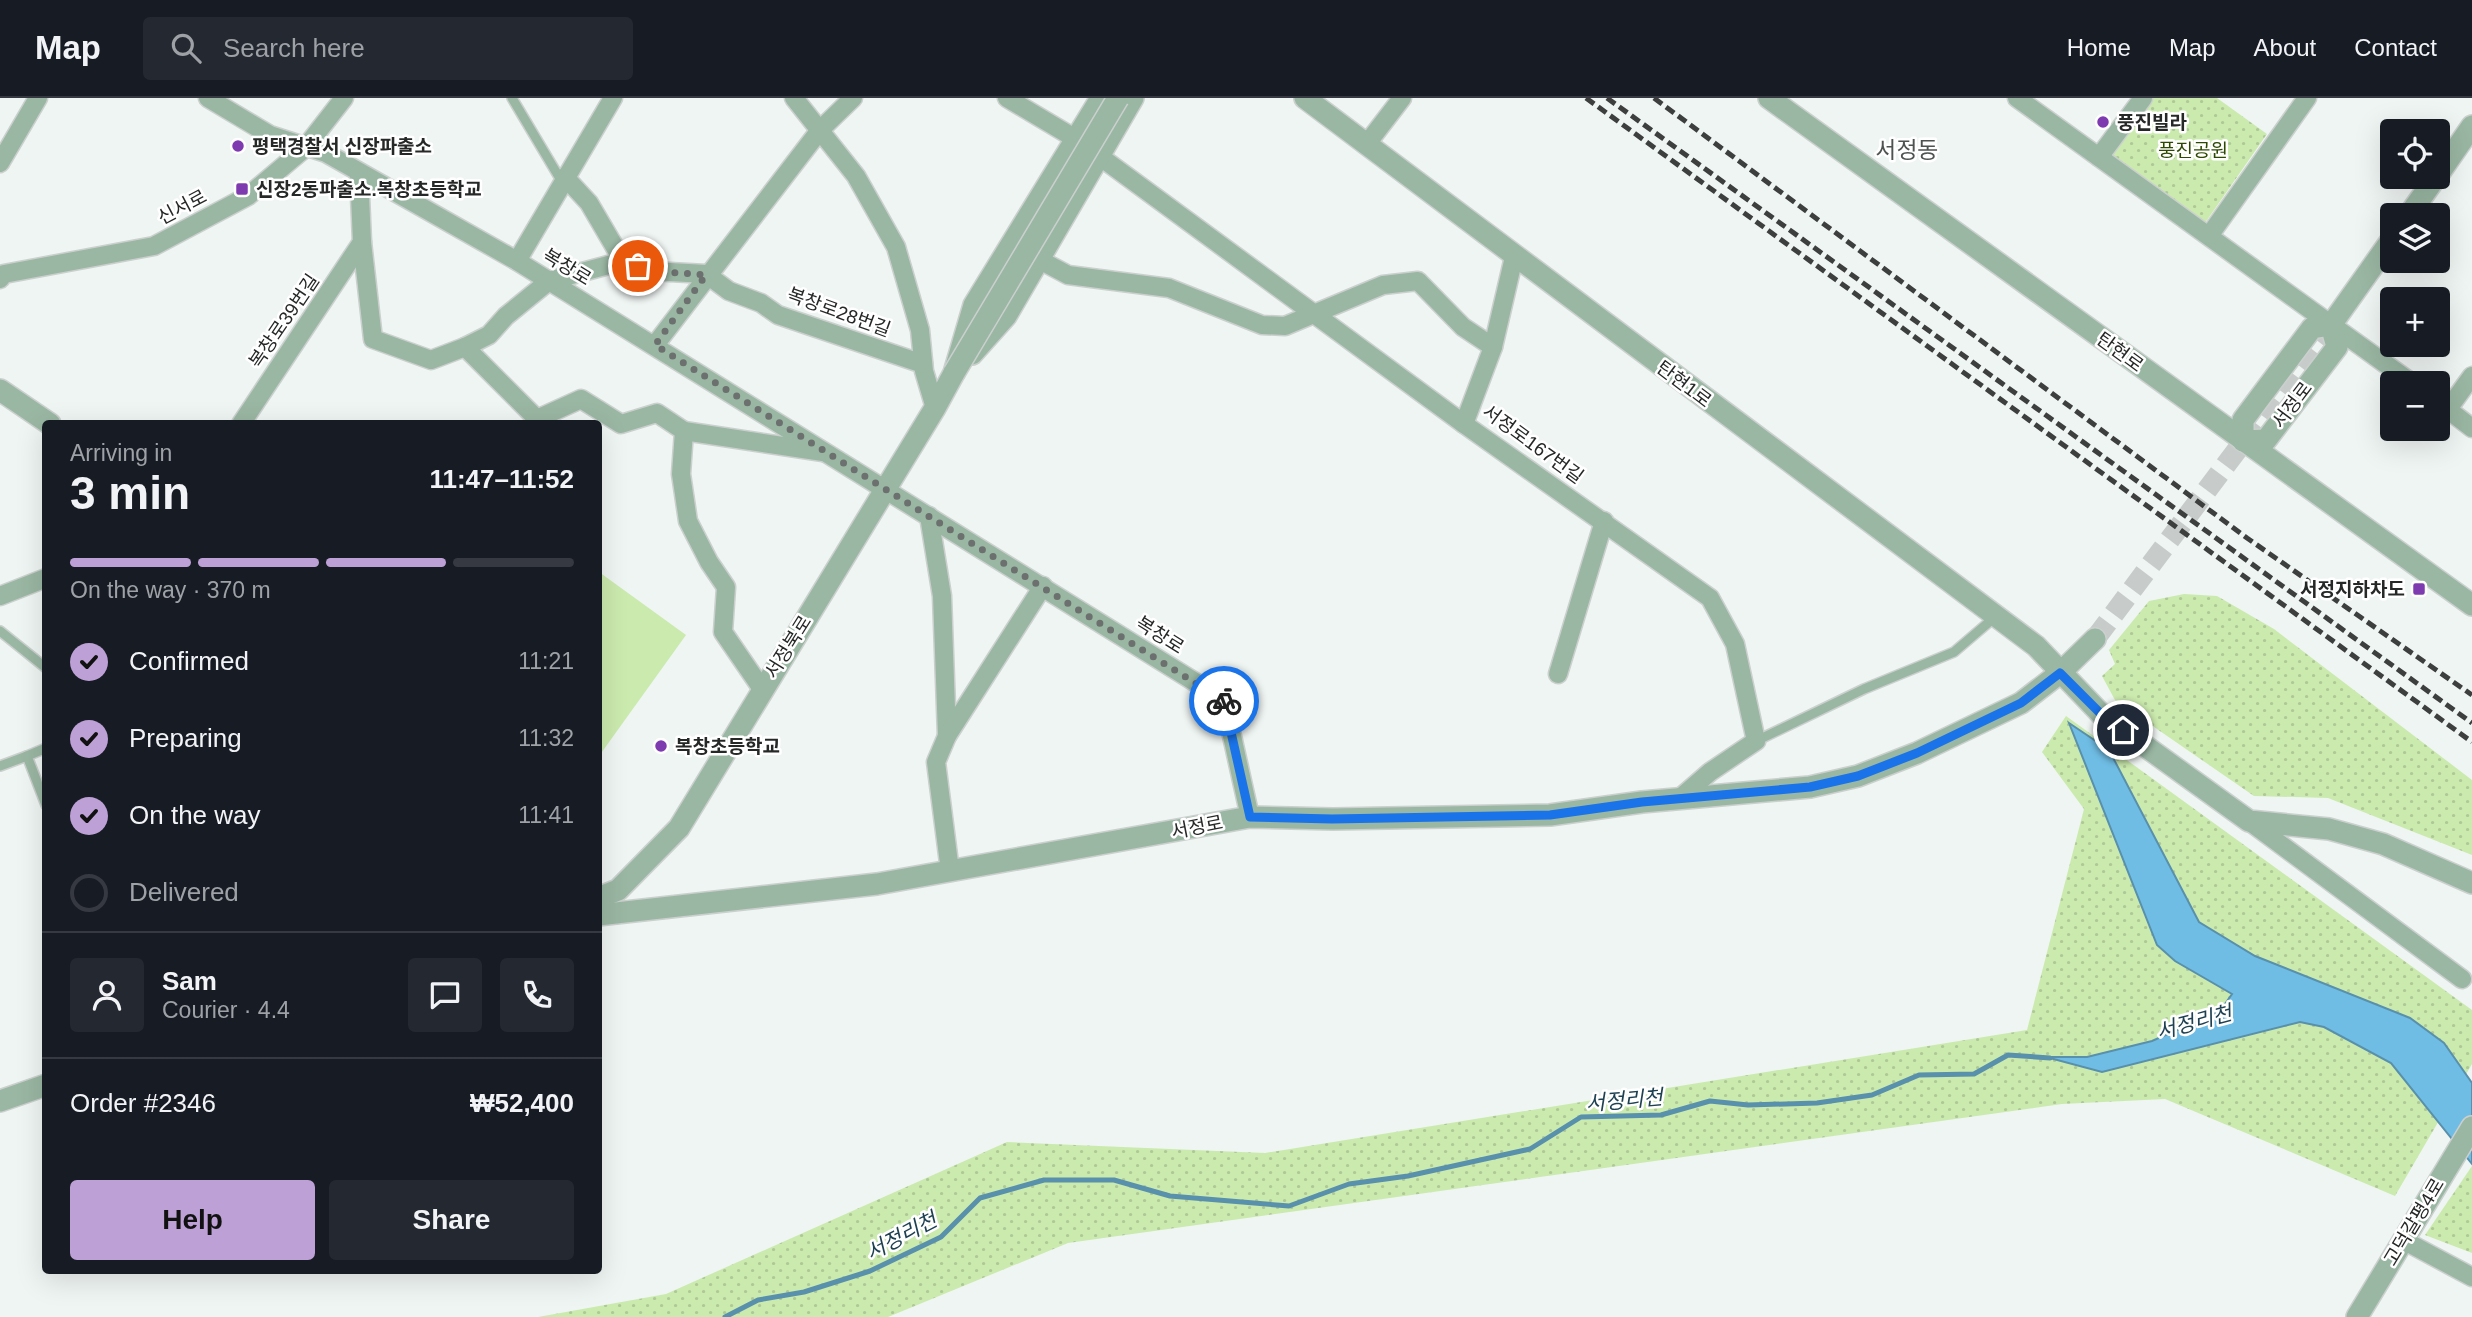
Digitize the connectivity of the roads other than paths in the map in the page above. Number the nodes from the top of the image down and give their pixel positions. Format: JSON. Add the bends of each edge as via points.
{"nodes":[{"id":1,"x":38,"y":98,"type":"edge"},
{"id":2,"x":208,"y":98,"type":"edge"},
{"id":3,"x":344,"y":98,"type":"edge"},
{"id":4,"x":512,"y":98,"type":"edge"},
{"id":5,"x":613,"y":98,"type":"edge"},
{"id":6,"x":794,"y":98,"type":"edge"},
{"id":7,"x":853,"y":98,"type":"edge"},
{"id":8,"x":1007,"y":98,"type":"edge"},
{"id":9,"x":1101,"y":98,"type":"edge"},
{"id":10,"x":1118,"y":98,"type":"edge"},
{"id":11,"x":1133,"y":98,"type":"edge"},
{"id":12,"x":1305,"y":98,"type":"edge"},
{"id":13,"x":1402,"y":98,"type":"edge"},
{"id":14,"x":1769,"y":98,"type":"edge"},
{"id":15,"x":2017,"y":98,"type":"edge"},
{"id":16,"x":2143,"y":98,"type":"edge"},
{"id":17,"x":2307,"y":98,"type":"edge"},
{"id":18,"x":2472,"y":126,"type":"edge"},
{"id":19,"x":820,"y":130,"type":"junction"},
{"id":20,"x":1076,"y":139,"type":"junction"},
{"id":21,"x":1366,"y":145,"type":"junction"},
{"id":22,"x":304,"y":148,"type":"junction"},
{"id":23,"x":1098,"y":156,"type":"junction"},
{"id":24,"x":2099,"y":157,"type":"junction"},
{"id":25,"x":2450,"y":157,"type":"edge"},
{"id":26,"x":0,"y":163,"type":"edge"},
{"id":27,"x":359,"y":173,"type":"junction"},
{"id":28,"x":564,"y":180,"type":"junction"},
{"id":29,"x":2209,"y":236,"type":"junction"},
{"id":30,"x":362,"y":242,"type":"junction"},
{"id":31,"x":2380,"y":256,"type":"edge"},
{"id":32,"x":1514,"y":257,"type":"junction"},
{"id":33,"x":1038,"y":259,"type":"junction"},
{"id":34,"x":517,"y":261,"type":"junction"},
{"id":35,"x":624,"y":261,"type":"junction"},
{"id":36,"x":1,"y":273,"type":"edge"},
{"id":37,"x":706,"y":275,"type":"junction"},
{"id":38,"x":549,"y":281,"type":"junction"},
{"id":39,"x":1314,"y":314,"type":"junction"},
{"id":40,"x":2331,"y":326,"type":"junction"},
{"id":41,"x":655,"y":345,"type":"junction"},
{"id":42,"x":465,"y":347,"type":"junction"},
{"id":43,"x":1493,"y":347,"type":"junction"},
{"id":44,"x":923,"y":364,"type":"junction"},
{"id":45,"x":2395,"y":371,"type":"edge"},
{"id":46,"x":954,"y":373,"type":"junction"},
{"id":47,"x":2472,"y":376,"type":"edge"},
{"id":48,"x":0,"y":390,"type":"edge"},
{"id":49,"x":2450,"y":399,"type":"edge"},
{"id":50,"x":935,"y":408,"type":"junction"},
{"id":51,"x":2450,"y":411,"type":"edge"},
{"id":52,"x":44,"y":420,"type":"edge"},
{"id":53,"x":244,"y":420,"type":"edge"},
{"id":54,"x":1464,"y":424,"type":"junction"},
{"id":55,"x":2472,"y":428,"type":"edge"},
{"id":56,"x":684,"y":431,"type":"junction"},
{"id":57,"x":2243,"y":441,"type":"junction"},
{"id":58,"x":830,"y":453,"type":"junction"},
{"id":59,"x":885,"y":490,"type":"junction"},
{"id":60,"x":929,"y":516,"type":"junction"},
{"id":61,"x":1604,"y":522,"type":"junction"},
{"id":62,"x":42,"y":580,"type":"edge"},
{"id":63,"x":1043,"y":586,"type":"junction"},
{"id":64,"x":0,"y":596,"type":"edge"},
{"id":65,"x":2472,"y":605,"type":"edge"},
{"id":66,"x":1995,"y":617,"type":"junction"},
{"id":67,"x":0,"y":631,"type":"edge"},
{"id":68,"x":2095,"y":639,"type":"tunnel mouth"},
{"id":69,"x":42,"y":665,"type":"edge"},
{"id":70,"x":2060,"y":673,"type":"junction"},
{"id":71,"x":1558,"y":674,"type":"dead end"},
{"id":72,"x":762,"y":689,"type":"junction"},
{"id":73,"x":947,"y":736,"type":"junction"},
{"id":74,"x":1756,"y":741,"type":"junction"},
{"id":75,"x":42,"y":750,"type":"edge"},
{"id":76,"x":27,"y":756,"type":"junction"},
{"id":77,"x":0,"y":766,"type":"edge"},
{"id":78,"x":42,"y":795,"type":"edge"},
{"id":79,"x":1679,"y":799,"type":"junction"},
{"id":80,"x":1250,"y":817,"type":"junction"},
{"id":81,"x":2249,"y":821,"type":"junction"},
{"id":82,"x":950,"y":870,"type":"junction"},
{"id":83,"x":2472,"y":883,"type":"edge"},
{"id":84,"x":602,"y":896,"type":"edge"},
{"id":85,"x":602,"y":915,"type":"edge"},
{"id":86,"x":2462,"y":979,"type":"dead end"},
{"id":87,"x":42,"y":1086,"type":"edge"},
{"id":88,"x":0,"y":1101,"type":"edge"},
{"id":89,"x":2472,"y":1126,"type":"edge"},
{"id":90,"x":2403,"y":1240,"type":"junction"},
{"id":91,"x":2472,"y":1277,"type":"edge"},
{"id":92,"x":2357,"y":1317,"type":"edge"}],
"edges":[{"from":1,"to":26,"type":"street"},
{"from":2,"to":22,"type":"street","name":"복창로","via":[[270,135]]},
{"from":3,"to":22,"type":"street","name":"신서로"},
{"from":4,"to":28,"type":"lane"},
{"from":5,"to":28,"type":"street"},
{"from":6,"to":19,"type":"street","name":"복창로28번길"},
{"from":7,"to":19,"type":"street"},
{"from":8,"to":20,"type":"street"},
{"from":9,"to":20,"type":"street"},
{"from":10,"to":46,"type":"street","bridge":true},
{"from":11,"to":23,"type":"street"},
{"from":12,"to":21,"type":"street","name":"탄현1로"},
{"from":13,"to":21,"type":"street"},
{"from":14,"to":57,"type":"street","name":"탄현로"},
{"from":15,"to":24,"type":"street"},
{"from":16,"to":24,"type":"street"},
{"from":17,"to":29,"type":"street"},
{"from":18,"to":25,"type":"street"},
{"from":19,"to":37,"type":"street"},
{"from":19,"to":44,"type":"street","name":"복창로28번길","via":[[856,176],[896,247],[920,330]]},
{"from":20,"to":23,"type":"street"},
{"from":20,"to":46,"type":"street","via":[[974,305]]},
{"from":21,"to":32,"type":"street","name":"탄현1로"},
{"from":22,"to":27,"type":"street","name":"복창로","via":[[326,153]]},
{"from":22,"to":36,"type":"street","name":"신서로","via":[[248,196],[154,246]]},
{"from":23,"to":33,"type":"street"},
{"from":23,"to":39,"type":"street"},
{"from":24,"to":29,"type":"street"},
{"from":27,"to":30,"type":"street"},
{"from":27,"to":34,"type":"street","name":"복창로"},
{"from":28,"to":34,"type":"street"},
{"from":28,"to":35,"type":"street","via":[[589,203]]},
{"from":29,"to":40,"type":"street"},
{"from":30,"to":42,"type":"street","via":[[373,340],[431,360]]},
{"from":30,"to":53,"type":"street","name":"복창로39번길"},
{"from":31,"to":40,"type":"street","name":"서정로"},
{"from":32,"to":43,"type":"street","name":"서정로167번길"},
{"from":32,"to":66,"type":"street","name":"탄현1로"},
{"from":33,"to":39,"type":"street","via":[[1068,275],[1169,288],[1262,325],[1285,326]]},
{"from":33,"to":46,"type":"street","via":[[1006,316]]},
{"from":34,"to":38,"type":"street","name":"복창로"},
{"from":35,"to":37,"type":"street","name":"복창로28번길","via":[[652,271]]},
{"from":35,"to":38,"type":"street"},
{"from":37,"to":41,"type":"street"},
{"from":37,"to":44,"type":"street","name":"복창로28번길","via":[[778,315]]},
{"from":38,"to":41,"type":"street","name":"복창로"},
{"from":38,"to":42,"type":"street","via":[[489,335]]},
{"from":39,"to":43,"type":"street","via":[[1383,285],[1418,281],[1463,327]]},
{"from":39,"to":54,"type":"street"},
{"from":40,"to":45,"type":"street"},
{"from":40,"to":57,"type":"street","name":"서정로","via":[[2312,328],[2243,419]]},
{"from":40,"to":57,"type":"street","name":"서정로","via":[[2337,347],[2266,440]]},
{"from":41,"to":58,"type":"street","name":"복창로"},
{"from":42,"to":56,"type":"street","via":[[537,419],[581,399],[621,424],[657,413]]},
{"from":43,"to":54,"type":"street","name":"서정로167번길"},
{"from":44,"to":50,"type":"street","name":"복창로28번길"},
{"from":46,"to":50,"type":"street","name":"서정북로"},
{"from":47,"to":49,"type":"street"},
{"from":48,"to":52,"type":"street"},
{"from":50,"to":59,"type":"street","name":"서정북로"},
{"from":51,"to":55,"type":"street"},
{"from":54,"to":61,"type":"street","name":"서정로167번길"},
{"from":56,"to":58,"type":"street"},
{"from":56,"to":72,"type":"street","via":[[681,474],[688,521],[726,587],[723,632]]},
{"from":57,"to":65,"type":"street","name":"탄현로"},
{"from":58,"to":59,"type":"street","name":"복창로"},
{"from":59,"to":60,"type":"street","name":"복창로"},
{"from":59,"to":72,"type":"street","name":"서정북로"},
{"from":60,"to":63,"type":"street","name":"복창로"},
{"from":60,"to":73,"type":"street","via":[[942,596]]},
{"from":61,"to":71,"type":"street"},
{"from":61,"to":74,"type":"street","name":"서정로167번길","via":[[1710,598],[1735,644]]},
{"from":62,"to":64,"type":"street"},
{"from":63,"to":73,"type":"street"},
{"from":63,"to":80,"type":"street","name":"복창로","via":[[1224,700]]},
{"from":66,"to":70,"type":"street","name":"탄현1로","via":[[2036,646]]},
{"from":66,"to":74,"type":"lane","via":[[1954,652]]},
{"from":67,"to":69,"type":"lane"},
{"from":68,"to":70,"type":"street","name":"서정로"},
{"from":70,"to":79,"type":"street","name":"서정로","via":[[2021,703],[1858,776],[1810,787]]},
{"from":70,"to":81,"type":"street","name":"탄현1로","via":[[2102,715]]},
{"from":72,"to":84,"type":"street","name":"서정북로","via":[[679,828],[618,890]]},
{"from":73,"to":82,"type":"street","via":[[936,762]]},
{"from":74,"to":79,"type":"street"},
{"from":75,"to":76,"type":"lane"},
{"from":76,"to":77,"type":"lane"},
{"from":76,"to":78,"type":"lane"},
{"from":79,"to":80,"type":"street","name":"서정로","via":[[1550,815]]},
{"from":80,"to":82,"type":"street","name":"서정로"},
{"from":81,"to":83,"type":"street","via":[[2329,829],[2373,841]]},
{"from":81,"to":86,"type":"street"},
{"from":82,"to":85,"type":"street","name":"서정로","via":[[877,884]]},
{"from":87,"to":88,"type":"street"},
{"from":89,"to":90,"type":"street","name":"고덕갈평4로"},
{"from":90,"to":91,"type":"street"},
{"from":90,"to":92,"type":"street","name":"고덕갈평4로"}]}
